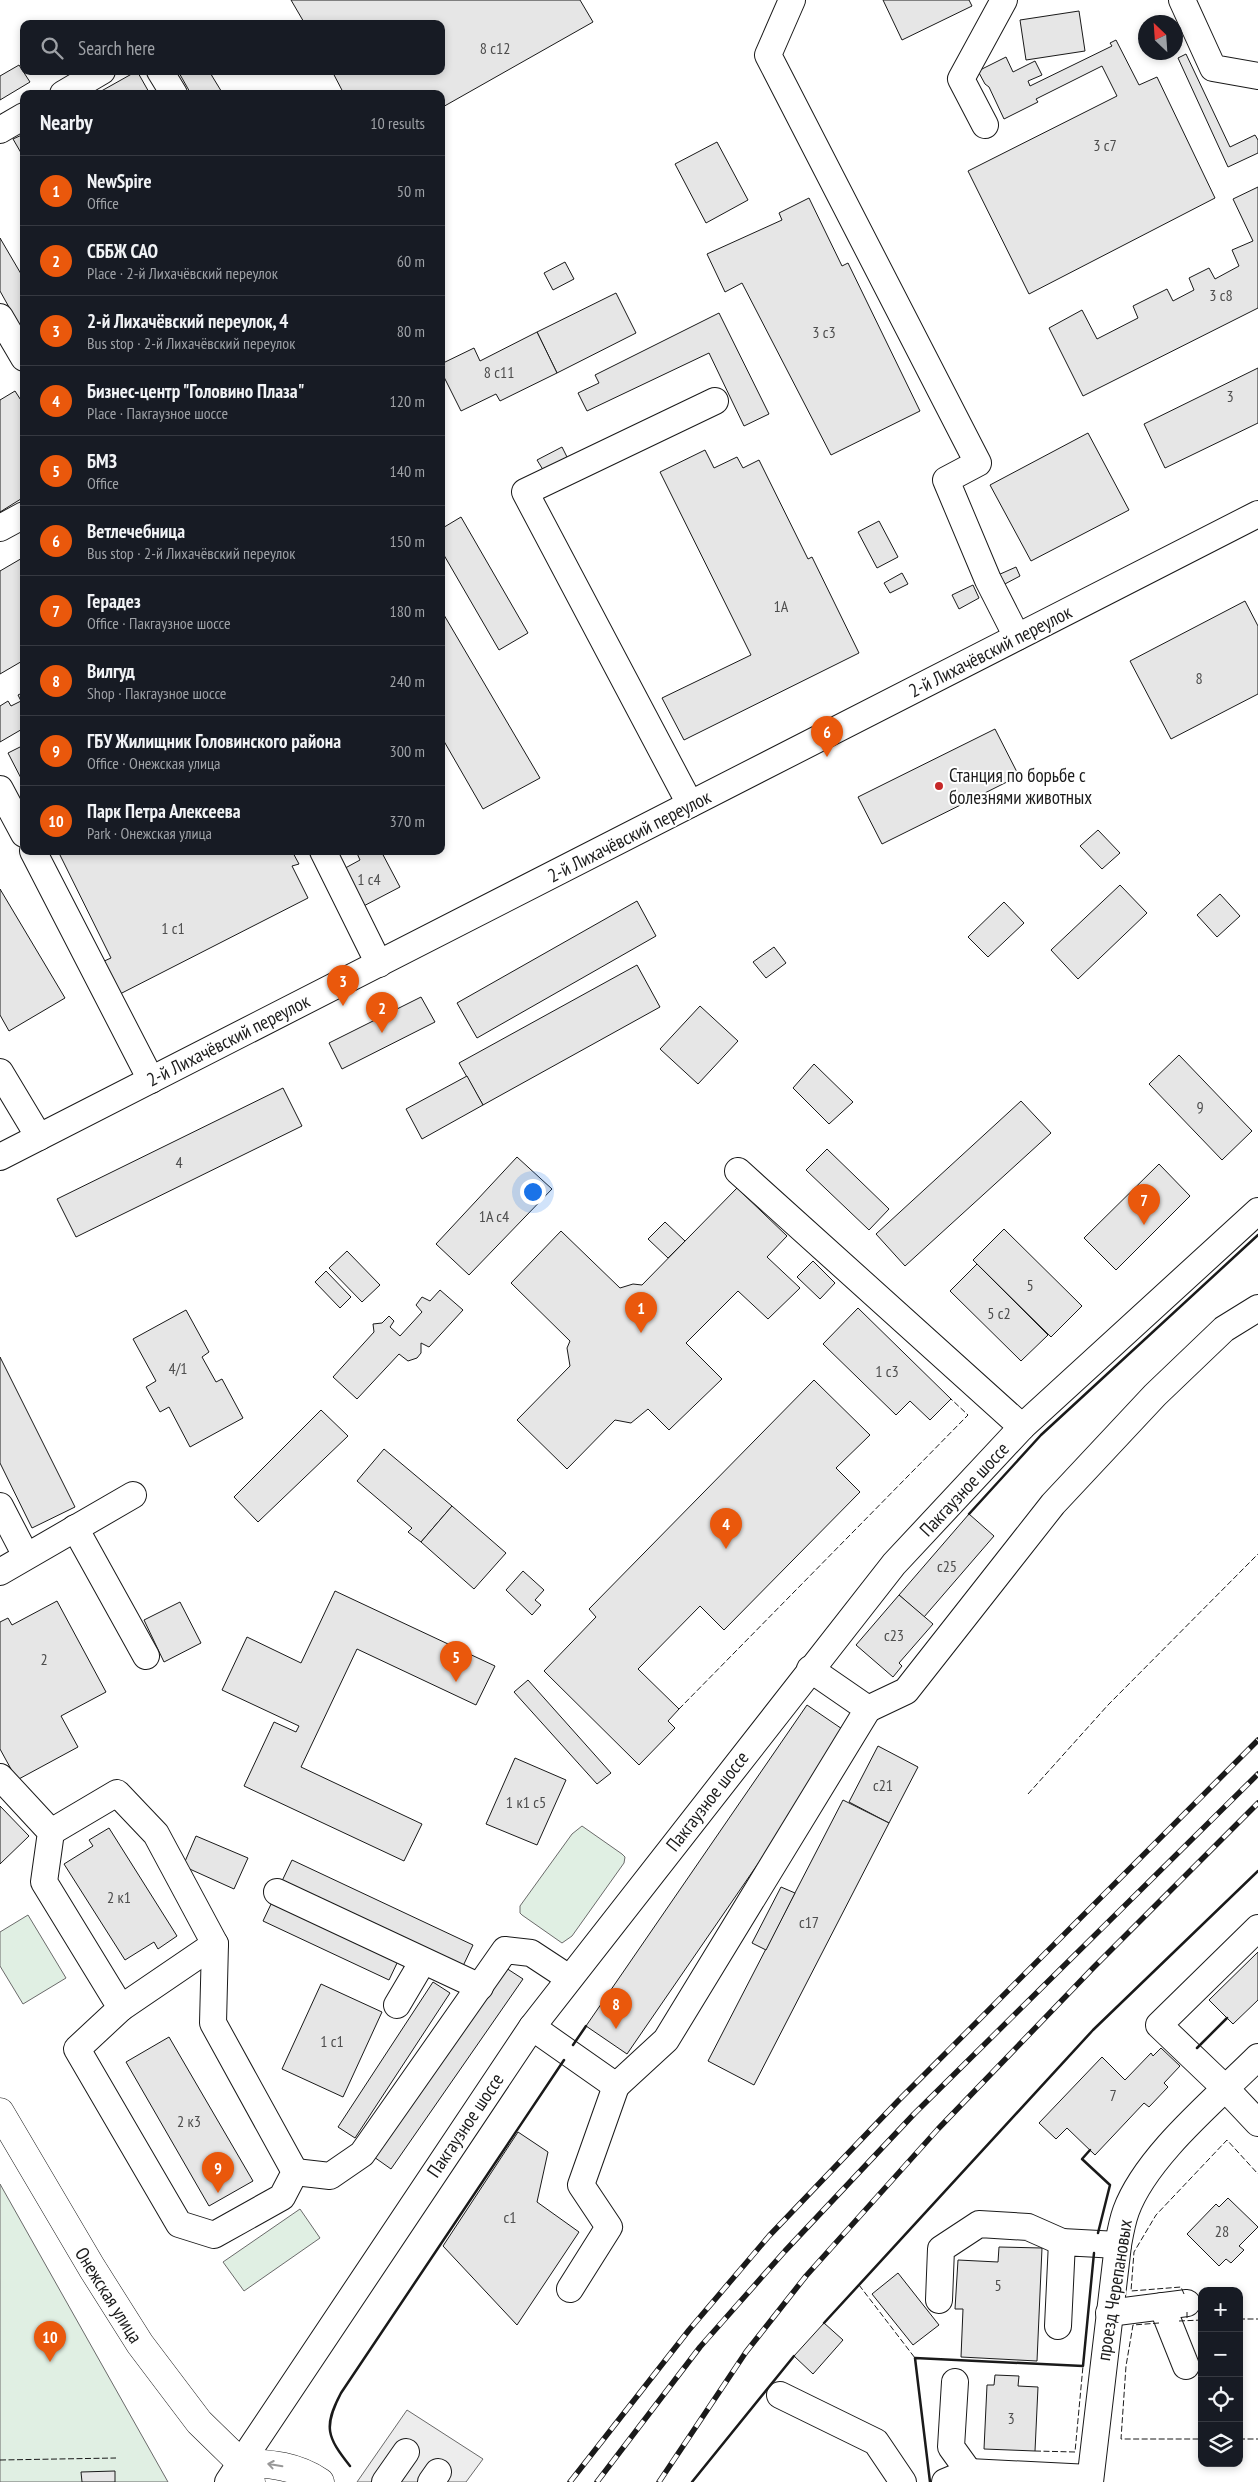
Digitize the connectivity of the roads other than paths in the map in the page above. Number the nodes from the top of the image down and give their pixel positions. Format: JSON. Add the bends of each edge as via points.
{"nodes":[{"id":1,"x":792,"y":0,"type":"edge"},
{"id":2,"x":1004,"y":0,"type":"edge"},
{"id":3,"x":1182,"y":0,"type":"edge"},
{"id":4,"x":95,"y":75,"type":"edge"},
{"id":5,"x":162,"y":75,"type":"edge"},
{"id":6,"x":1258,"y":76,"type":"edge"},
{"id":7,"x":70,"y":90,"type":"edge"},
{"id":8,"x":172,"y":90,"type":"edge"},
{"id":9,"x":20,"y":118,"type":"edge"},
{"id":10,"x":985,"y":125,"type":"dead end"},
{"id":11,"x":0,"y":130,"type":"edge"},
{"id":12,"x":0,"y":316,"type":"edge"},
{"id":13,"x":20,"y":351,"type":"edge"},
{"id":14,"x":715,"y":401,"type":"dead end"},
{"id":15,"x":1258,"y":514,"type":"edge"},
{"id":16,"x":20,"y":517,"type":"edge"},
{"id":17,"x":0,"y":528,"type":"edge"},
{"id":18,"x":1017,"y":637,"type":"junction"},
{"id":19,"x":0,"y":789,"type":"edge"},
{"id":20,"x":690,"y":804,"type":"junction"},
{"id":21,"x":20,"y":826,"type":"edge"},
{"id":22,"x":35,"y":855,"type":"edge"},
{"id":23,"x":325,"y":855,"type":"edge"},
{"id":24,"x":379,"y":964,"type":"junction"},
{"id":25,"x":0,"y":1072,"type":"edge"},
{"id":26,"x":151,"y":1080,"type":"junction"},
{"id":27,"x":39,"y":1137,"type":"junction"},
{"id":28,"x":0,"y":1157,"type":"edge"},
{"id":29,"x":738,"y":1172,"type":"dead end"},
{"id":30,"x":1258,"y":1210,"type":"edge"},
{"id":31,"x":1258,"y":1308,"type":"edge"},
{"id":32,"x":1022,"y":1427,"type":"junction"},
{"id":33,"x":133,"y":1495,"type":"dead end"},
{"id":34,"x":0,"y":1506,"type":"edge"},
{"id":35,"x":75,"y":1528,"type":"junction"},
{"id":36,"x":26,"y":1556,"type":"junction"},
{"id":37,"x":0,"y":1572,"type":"edge"},
{"id":38,"x":146,"y":1656,"type":"dead end"},
{"id":39,"x":810,"y":1669,"type":"junction"},
{"id":40,"x":868,"y":1709,"type":"junction"},
{"id":41,"x":0,"y":1777,"type":"edge"},
{"id":42,"x":51,"y":1832,"type":"junction"},
{"id":43,"x":277,"y":1892,"type":"dead end"},
{"id":44,"x":1258,"y":1928,"type":"edge"},
{"id":45,"x":215,"y":1944,"type":"junction"},
{"id":46,"x":423,"y":1961,"type":"junction"},
{"id":47,"x":569,"y":1978,"type":"junction"},
{"id":48,"x":480,"y":1987,"type":"junction"},
{"id":49,"x":397,"y":2004,"type":"dead end"},
{"id":50,"x":121,"y":2008,"type":"junction"},
{"id":51,"x":532,"y":2027,"type":"junction"},
{"id":52,"x":1258,"y":2057,"type":"edge"},
{"id":53,"x":616,"y":2086,"type":"junction"},
{"id":54,"x":1226,"y":2089,"type":"junction"},
{"id":55,"x":0,"y":2112,"type":"edge"},
{"id":56,"x":1258,"y":2123,"type":"edge"},
{"id":57,"x":295,"y":2172,"type":"junction"},
{"id":58,"x":1062,"y":2242,"type":"junction"},
{"id":59,"x":1118,"y":2245,"type":"junction"},
{"id":60,"x":570,"y":2289,"type":"dead end"},
{"id":61,"x":939,"y":2300,"type":"dead end"},
{"id":62,"x":1109,"y":2312,"type":"junction"},
{"id":63,"x":1058,"y":2326,"type":"dead end"},
{"id":64,"x":1186,"y":2366,"type":"dead end"},
{"id":65,"x":955,"y":2382,"type":"dead end"},
{"id":66,"x":780,"y":2395,"type":"dead end"},
{"id":67,"x":406,"y":2452,"type":"dead end"},
{"id":68,"x":968,"y":2472,"type":"junction"},
{"id":69,"x":240,"y":2475,"type":"edge"},
{"id":70,"x":314,"y":2478,"type":"edge"},
{"id":71,"x":1090,"y":2480,"type":"edge"},
{"id":72,"x":384,"y":2482,"type":"edge"},
{"id":73,"x":903,"y":2482,"type":"edge"},
{"id":74,"x":945,"y":2482,"type":"edge"}],
"edges":[{"from":1,"to":18,"type":"street","via":[[768,55],[978,463],[946,480],[988,580]]},
{"from":2,"to":10,"type":"street","via":[[961,79]]},
{"from":3,"to":6,"type":"street","via":[[1213,68]]},
{"from":4,"to":7,"type":"street"},
{"from":5,"to":8,"type":"street"},
{"from":9,"to":11,"type":"street"},
{"from":12,"to":13,"type":"street"},
{"from":14,"to":20,"type":"street","via":[[525,492]]},
{"from":15,"to":18,"type":"street","name":"2-й Лихачёвский переулок"},
{"from":16,"to":17,"type":"street"},
{"from":18,"to":20,"type":"street","name":"2-й Лихачёвский переулок"},
{"from":19,"to":21,"type":"street"},
{"from":20,"to":24,"type":"street","name":"2-й Лихачёвский переулок"},
{"from":22,"to":26,"type":"street"},
{"from":23,"to":24,"type":"street"},
{"from":24,"to":26,"type":"street","name":"2-й Лихачёвский переулок"},
{"from":25,"to":27,"type":"street"},
{"from":26,"to":27,"type":"street","name":"2-й Лихачёвский переулок"},
{"from":27,"to":28,"type":"street","name":"2-й Лихачёвский переулок"},
{"from":29,"to":32,"type":"street"},
{"from":30,"to":32,"type":"street","name":"Пакгаузное шоссе"},
{"from":31,"to":40,"type":"street","via":[[1224,1329],[1183,1368],[1053,1504],[906,1691]]},
{"from":32,"to":39,"type":"street","name":"Пакгаузное шоссе","via":[[894,1564]]},
{"from":33,"to":35,"type":"street"},
{"from":34,"to":36,"type":"street"},
{"from":35,"to":36,"type":"street"},
{"from":35,"to":38,"type":"street"},
{"from":36,"to":37,"type":"street"},
{"from":39,"to":40,"type":"street"},
{"from":39,"to":47,"type":"street","name":"Пакгаузное шоссе"},
{"from":40,"to":53,"type":"street","via":[[666,2040]]},
{"from":41,"to":42,"type":"street"},
{"from":42,"to":45,"type":"street","via":[[117,1793],[156,1834]]},
{"from":42,"to":50,"type":"street","via":[[44,1882]]},
{"from":43,"to":46,"type":"street"},
{"from":44,"to":54,"type":"street","via":[[1159,2025]]},
{"from":45,"to":50,"type":"street"},
{"from":45,"to":57,"type":"street","via":[[213,2023]]},
{"from":46,"to":48,"type":"street"},
{"from":46,"to":49,"type":"street"},
{"from":47,"to":48,"type":"street","via":[[531,1953],[505,1950]]},
{"from":47,"to":51,"type":"street","name":"Пакгаузное шоссе"},
{"from":48,"to":57,"type":"street","via":[[362,2154],[330,2176]]},
{"from":50,"to":57,"type":"street","via":[[77,2049],[179,2224],[214,2235],[282,2197]]},
{"from":51,"to":53,"type":"street"},
{"from":51,"to":69,"type":"street","name":"Пакгаузное шоссе"},
{"from":52,"to":54,"type":"street","name":"проезд Черепановых"},
{"from":53,"to":60,"type":"street","via":[[582,2184],[609,2227]]},
{"from":54,"to":56,"type":"street"},
{"from":54,"to":59,"type":"street","name":"проезд Черепановых","via":[[1170,2146],[1144,2178],[1126,2211]]},
{"from":55,"to":69,"type":"main road","name":"Онежская улица","via":[[140,2344]]},
{"from":58,"to":59,"type":"street"},
{"from":58,"to":61,"type":"street","via":[[1028,2226],[979,2224],[941,2249]]},
{"from":58,"to":63,"type":"street"},
{"from":59,"to":62,"type":"street","name":"проезд Черепановых"},
{"from":62,"to":64,"type":"street","via":[[1174,2304]]},
{"from":62,"to":71,"type":"street","name":"проезд Черепановых"},
{"from":65,"to":68,"type":"street","via":[[951,2448]]},
{"from":66,"to":73,"type":"street","via":[[876,2442]]},
{"from":67,"to":72,"type":"street"},
{"from":68,"to":71,"type":"street"},
{"from":68,"to":74,"type":"street"},
{"from":70,"to":69,"type":"main road","one_way":true,"via":[[277,2464]]}]}
